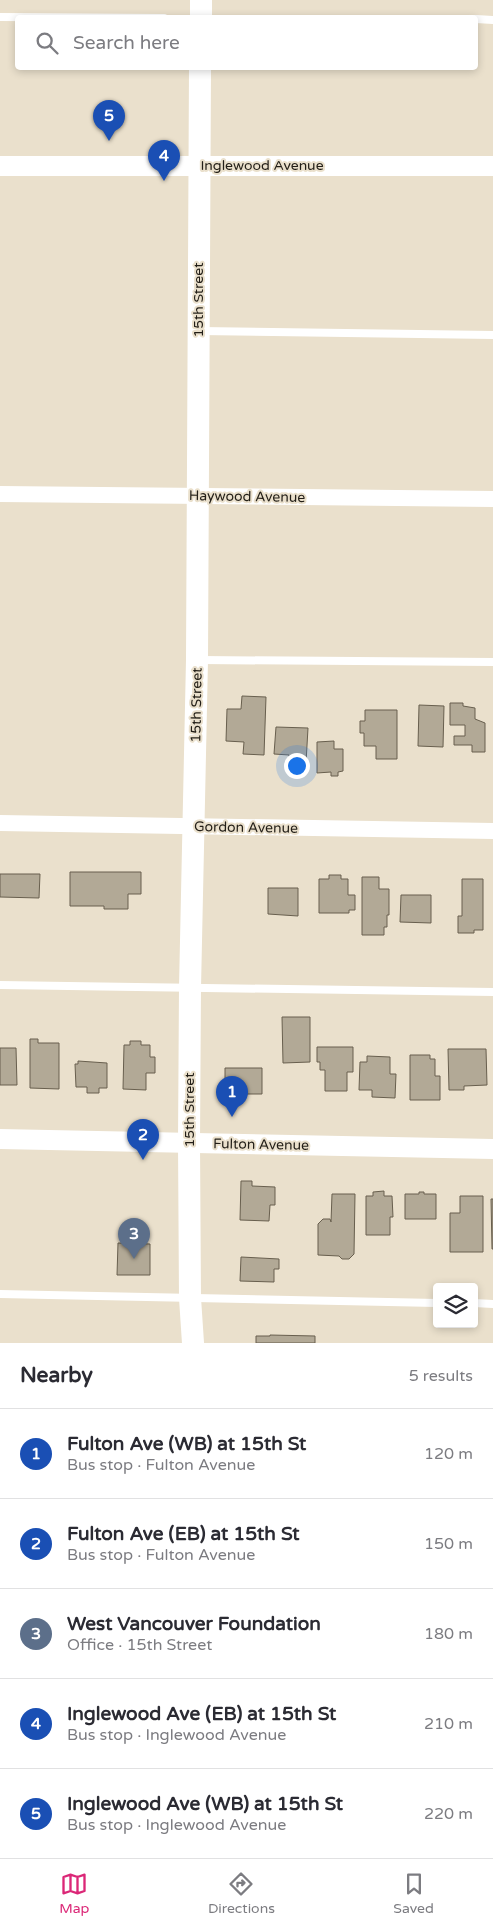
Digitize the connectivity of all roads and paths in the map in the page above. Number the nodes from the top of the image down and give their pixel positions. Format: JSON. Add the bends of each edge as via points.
{"nodes":[{"id":1,"x":201,"y":0,"type":"edge"},
{"id":2,"x":201,"y":15,"type":"edge"},
{"id":3,"x":0,"y":17,"type":"edge"},
{"id":4,"x":15,"y":17,"type":"edge"},
{"id":5,"x":478,"y":20,"type":"edge"},
{"id":6,"x":493,"y":20,"type":"edge"},
{"id":7,"x":200,"y":70,"type":"edge"},
{"id":8,"x":199,"y":165,"type":"junction"},
{"id":9,"x":0,"y":166,"type":"edge"},
{"id":10,"x":493,"y":166,"type":"edge"},
{"id":11,"x":198,"y":330,"type":"junction"},
{"id":12,"x":493,"y":336,"type":"edge"},
{"id":13,"x":0,"y":494,"type":"edge"},
{"id":14,"x":198,"y":495,"type":"junction"},
{"id":15,"x":493,"y":499,"type":"edge"},
{"id":16,"x":197,"y":660,"type":"junction"},
{"id":17,"x":493,"y":662,"type":"edge"},
{"id":18,"x":0,"y":823,"type":"edge"},
{"id":19,"x":194,"y":826,"type":"junction"},
{"id":20,"x":493,"y":831,"type":"edge"},
{"id":21,"x":0,"y":985,"type":"edge"},
{"id":22,"x":190,"y":988,"type":"junction"},
{"id":23,"x":493,"y":992,"type":"edge"},
{"id":24,"x":0,"y":1139,"type":"edge"},
{"id":25,"x":189,"y":1143,"type":"junction"},
{"id":26,"x":493,"y":1149,"type":"edge"},
{"id":27,"x":0,"y":1294,"type":"edge"},
{"id":28,"x":190,"y":1298,"type":"junction"},
{"id":29,"x":433,"y":1303,"type":"edge"},
{"id":30,"x":478,"y":1303,"type":"edge"},
{"id":31,"x":493,"y":1304,"type":"edge"},
{"id":32,"x":193,"y":1343,"type":"edge"}],
"edges":[{"from":1,"to":2,"type":"main road"},
{"from":3,"to":4,"type":"lane"},
{"from":5,"to":6,"type":"lane"},
{"from":7,"to":8,"type":"main road","name":"15th Street"},
{"from":8,"to":9,"type":"street","name":"Inglewood Avenue"},
{"from":8,"to":10,"type":"street","name":"Inglewood Avenue"},
{"from":8,"to":11,"type":"main road","name":"15th Street"},
{"from":11,"to":12,"type":"lane"},
{"from":11,"to":14,"type":"main road","name":"15th Street"},
{"from":13,"to":14,"type":"street","name":"Haywood Avenue"},
{"from":14,"to":15,"type":"street","name":"Haywood Avenue"},
{"from":14,"to":16,"type":"main road","name":"15th Street"},
{"from":16,"to":17,"type":"lane"},
{"from":16,"to":19,"type":"main road","name":"15th Street"},
{"from":18,"to":19,"type":"street","name":"Gordon Avenue"},
{"from":19,"to":20,"type":"street","name":"Gordon Avenue"},
{"from":19,"to":22,"type":"main road","name":"15th Street"},
{"from":21,"to":22,"type":"lane"},
{"from":22,"to":23,"type":"lane"},
{"from":22,"to":25,"type":"main road","name":"15th Street"},
{"from":24,"to":25,"type":"street","name":"Fulton Avenue"},
{"from":25,"to":26,"type":"street","name":"Fulton Avenue"},
{"from":25,"to":28,"type":"main road","name":"15th Street"},
{"from":27,"to":28,"type":"lane"},
{"from":28,"to":29,"type":"lane"},
{"from":28,"to":32,"type":"main road","name":"15th Street"},
{"from":30,"to":31,"type":"lane"}]}
